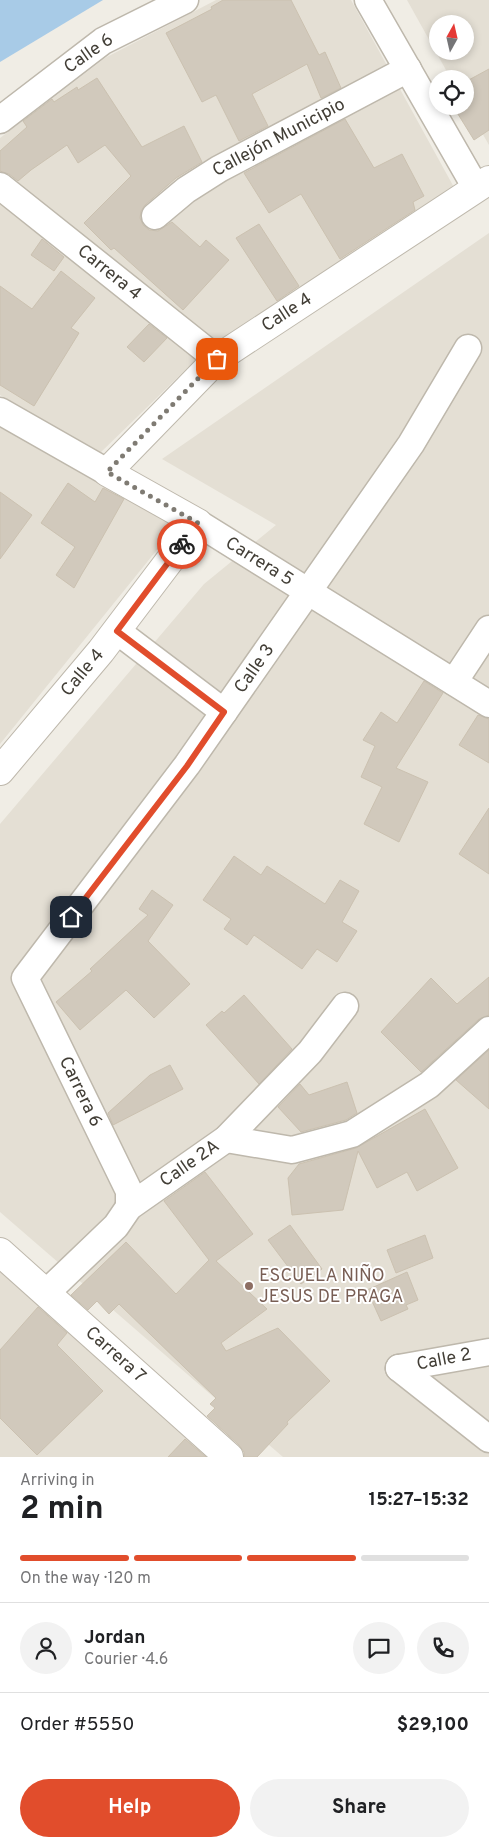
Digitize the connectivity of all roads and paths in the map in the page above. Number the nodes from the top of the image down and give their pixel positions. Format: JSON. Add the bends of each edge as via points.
{"nodes":[{"id":1,"x":185,"y":0,"type":"edge"},
{"id":2,"x":368,"y":0,"type":"edge"},
{"id":3,"x":408,"y":69,"type":"junction"},
{"id":4,"x":0,"y":120,"type":"edge"},
{"id":5,"x":483,"y":184,"type":"edge"},
{"id":6,"x":0,"y":186,"type":"edge"},
{"id":7,"x":155,"y":216,"type":"dead end"},
{"id":8,"x":468,"y":348,"type":"dead end"},
{"id":9,"x":217,"y":359,"type":"junction"},
{"id":10,"x":0,"y":411,"type":"edge"},
{"id":11,"x":107,"y":472,"type":"junction"},
{"id":12,"x":198,"y":523,"type":"junction"},
{"id":13,"x":308,"y":592,"type":"junction"},
{"id":14,"x":489,"y":628,"type":"edge"},
{"id":15,"x":117,"y":631,"type":"junction"},
{"id":16,"x":454,"y":682,"type":"junction"},
{"id":17,"x":489,"y":704,"type":"edge"},
{"id":18,"x":224,"y":712,"type":"junction"},
{"id":19,"x":0,"y":771,"type":"edge"},
{"id":20,"x":25,"y":978,"type":"joint"},
{"id":21,"x":344,"y":1006,"type":"dead end"},
{"id":22,"x":489,"y":1030,"type":"edge"},
{"id":23,"x":226,"y":1139,"type":"junction"},
{"id":24,"x":129,"y":1207,"type":"junction"},
{"id":25,"x":0,"y":1252,"type":"edge"},
{"id":26,"x":46,"y":1293,"type":"junction"},
{"id":27,"x":489,"y":1352,"type":"edge"},
{"id":28,"x":489,"y":1439,"type":"edge"},
{"id":29,"x":230,"y":1457,"type":"edge"}],
"edges":[{"from":1,"to":4,"type":"street","name":"Calle 6","via":[[103,41]]},
{"from":2,"to":3,"type":"street"},
{"from":3,"to":5,"type":"street"},
{"from":3,"to":7,"type":"street","name":"Callejón Municipio","via":[[219,169],[186,190]]},
{"from":5,"to":9,"type":"street","name":"Calle 4"},
{"from":6,"to":9,"type":"street","name":"Carrera 4"},
{"from":8,"to":13,"type":"street","name":"Calle 3","via":[[410,444]]},
{"from":9,"to":11,"type":"street","name":"Calle 4"},
{"from":10,"to":11,"type":"street","name":"Carrera 5"},
{"from":11,"to":12,"type":"street","name":"Carrera 5"},
{"from":12,"to":13,"type":"street","name":"Carrera 5"},
{"from":12,"to":15,"type":"street","name":"Calle 4"},
{"from":13,"to":16,"type":"street","name":"Carrera 5"},
{"from":13,"to":18,"type":"street","name":"Calle 3"},
{"from":14,"to":16,"type":"street"},
{"from":15,"to":18,"type":"street"},
{"from":15,"to":19,"type":"street","name":"Calle 4"},
{"from":16,"to":17,"type":"street","name":"Carrera 5"},
{"from":18,"to":20,"type":"street","name":"Calle 3","via":[[187,766]]},
{"from":20,"to":24,"type":"street","name":"Carrera 6","via":[[129,1191]]},
{"from":21,"to":23,"type":"street","via":[[310,1052]]},
{"from":22,"to":23,"type":"street","name":"Calle 2A","via":[[430,1085],[352,1134],[292,1150]]},
{"from":23,"to":24,"type":"street","name":"Calle 2A"},
{"from":24,"to":26,"type":"street","name":"Calle 2A","via":[[116,1226]]},
{"from":25,"to":26,"type":"street","name":"Carrera 7"},
{"from":26,"to":29,"type":"street","name":"Carrera 7"},
{"from":27,"to":28,"type":"street","name":"Calle 2","via":[[399,1368]]}]}
